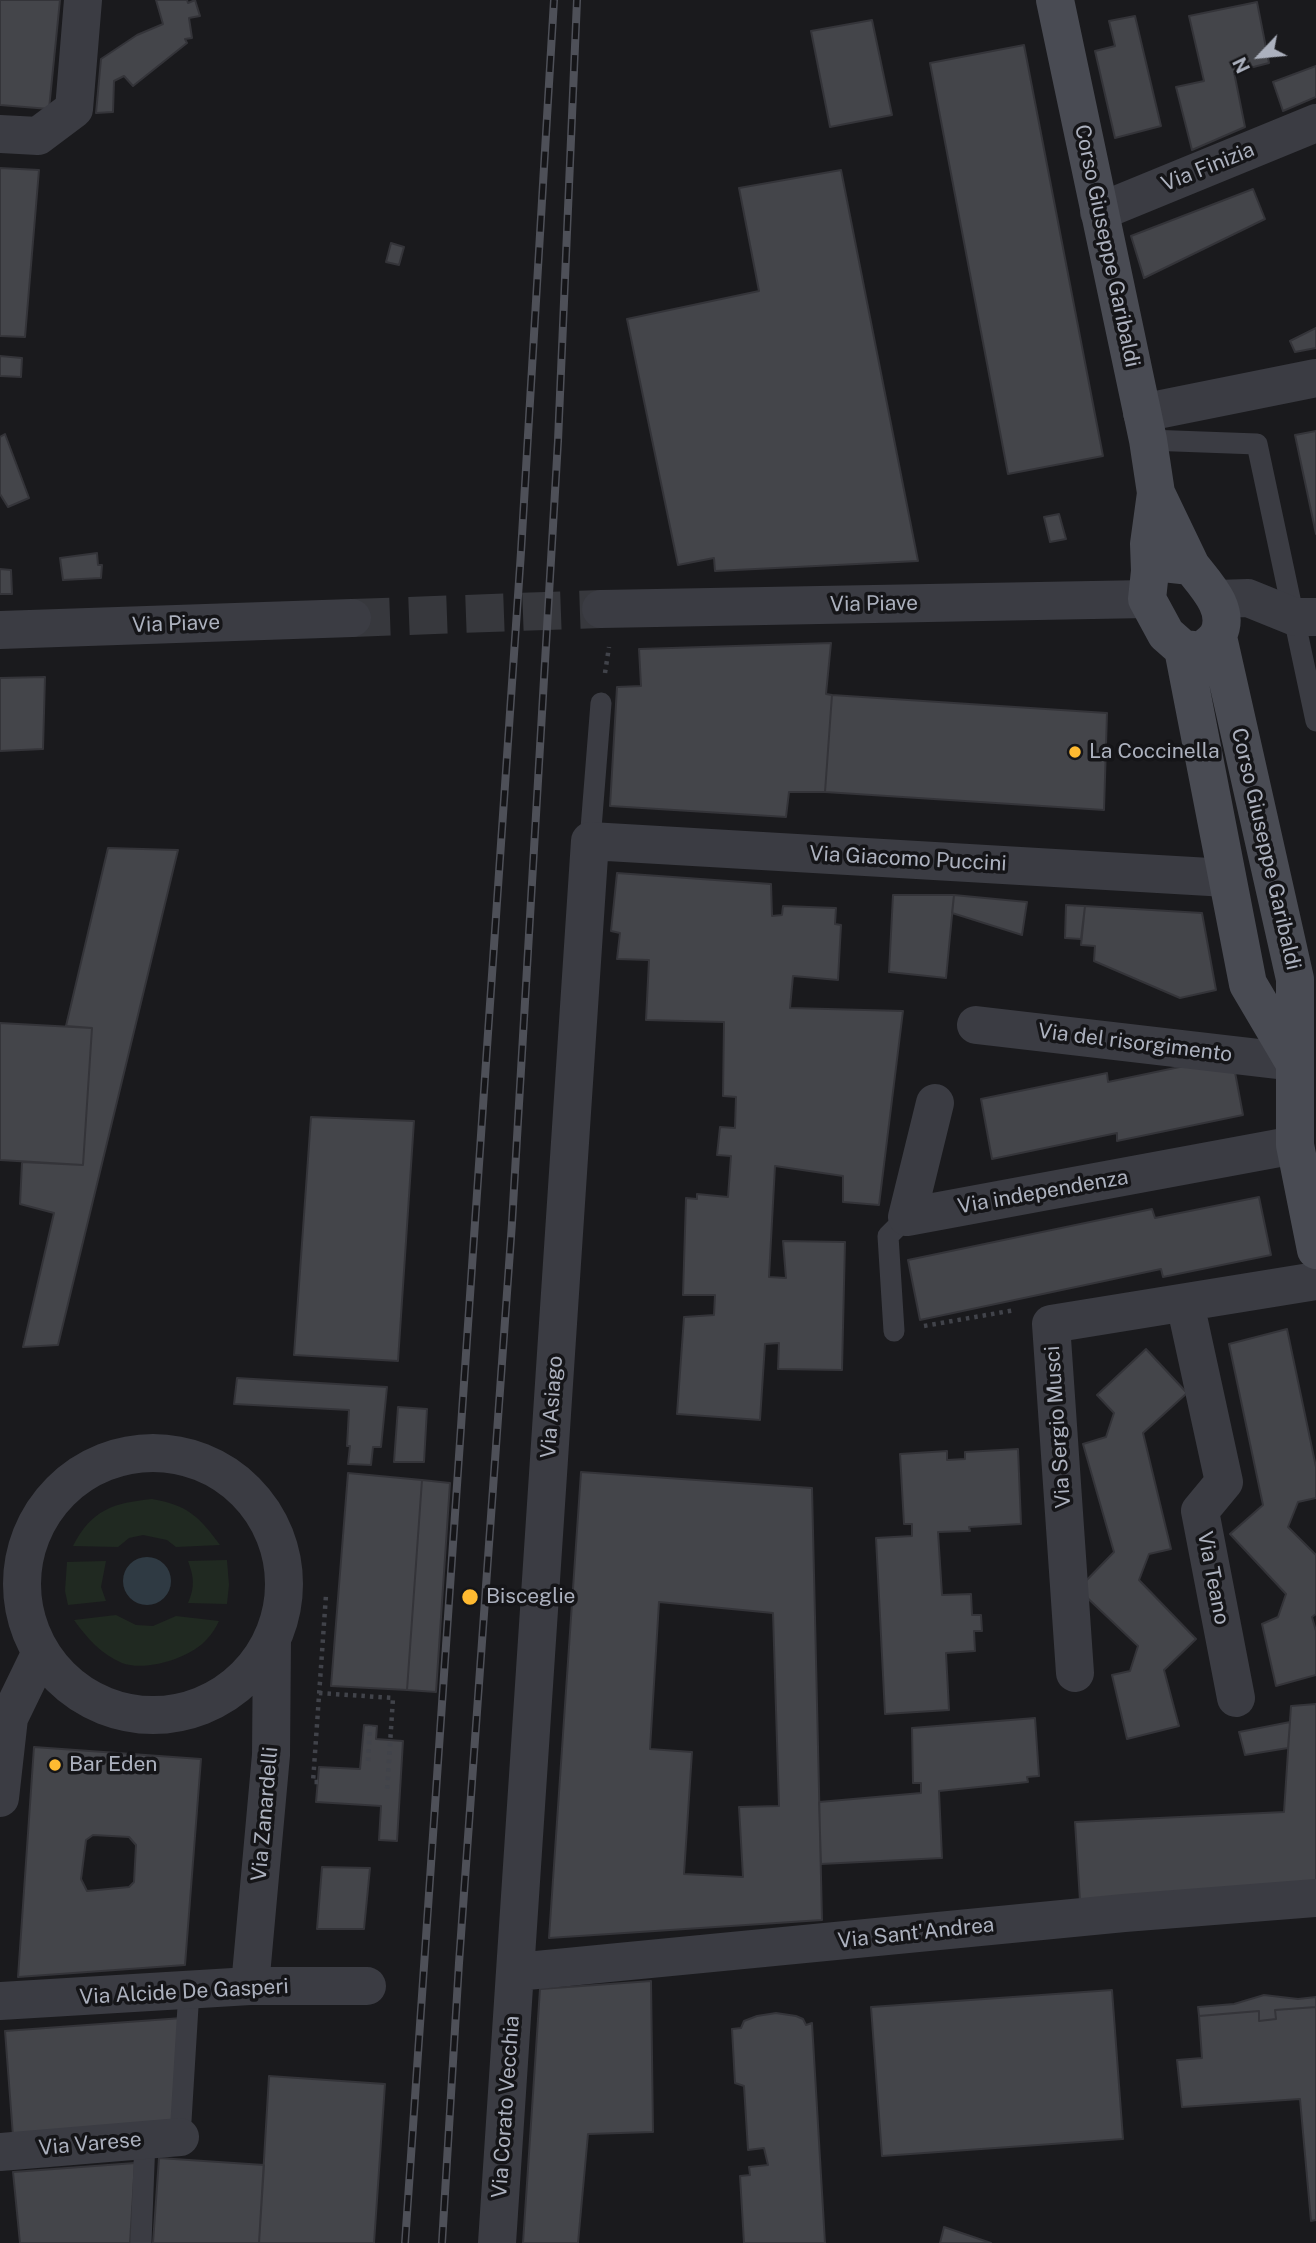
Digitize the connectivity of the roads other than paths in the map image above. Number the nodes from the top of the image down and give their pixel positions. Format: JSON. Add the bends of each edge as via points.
{"nodes":[{"id":1,"x":83,"y":0,"type":"edge"},
{"id":2,"x":1055,"y":0,"type":"edge"},
{"id":3,"x":1316,"y":123,"type":"edge"},
{"id":4,"x":0,"y":134,"type":"edge"},
{"id":5,"x":1099,"y":212,"type":"junction"},
{"id":6,"x":1316,"y":378,"type":"edge"},
{"id":7,"x":1145,"y":426,"type":"junction"},
{"id":8,"x":1156,"y":493,"type":"junction"},
{"id":9,"x":1191,"y":566,"type":"junction"},
{"id":10,"x":1148,"y":585,"type":"junction"},
{"id":11,"x":1216,"y":599,"type":"junction"},
{"id":12,"x":608,"y":609,"type":"tunnel mouth"},
{"id":13,"x":1305,"y":617,"type":"edge"},
{"id":14,"x":352,"y":618,"type":"tunnel mouth"},
{"id":15,"x":0,"y":630,"type":"edge"},
{"id":16,"x":1200,"y":643,"type":"junction"},
{"id":17,"x":601,"y":703,"type":"road end"},
{"id":18,"x":1316,"y":721,"type":"edge"},
{"id":19,"x":590,"y":841,"type":"junction"},
{"id":20,"x":1227,"y":878,"type":"junction"},
{"id":21,"x":976,"y":1025,"type":"dead end"},
{"id":22,"x":1305,"y":1059,"type":"edge"},
{"id":23,"x":935,"y":1103,"type":"dead end"},
{"id":24,"x":1295,"y":1145,"type":"junction"},
{"id":25,"x":907,"y":1217,"type":"junction"},
{"id":26,"x":1316,"y":1250,"type":"edge"},
{"id":27,"x":1316,"y":1281,"type":"edge"},
{"id":28,"x":1185,"y":1303,"type":"junction"},
{"id":29,"x":894,"y":1331,"type":"road end"},
{"id":30,"x":11,"y":1583,"type":"edge"},
{"id":31,"x":272,"y":1640,"type":"junction"},
{"id":32,"x":41,"y":1652,"type":"junction"},
{"id":33,"x":1075,"y":1673,"type":"dead end"},
{"id":34,"x":1236,"y":1698,"type":"dead end"},
{"id":35,"x":0,"y":1798,"type":"edge"},
{"id":36,"x":1316,"y":1898,"type":"edge"},
{"id":37,"x":516,"y":1972,"type":"junction"},
{"id":38,"x":250,"y":1986,"type":"junction"},
{"id":39,"x":367,"y":1986,"type":"dead end"},
{"id":40,"x":189,"y":1990,"type":"junction"},
{"id":41,"x":0,"y":2001,"type":"edge"},
{"id":42,"x":163,"y":2138,"type":"junction"},
{"id":43,"x":0,"y":2152,"type":"edge"},
{"id":44,"x":141,"y":2243,"type":"edge"},
{"id":45,"x":496,"y":2243,"type":"edge"}],
"edges":[{"from":1,"to":4,"type":"street","via":[[74,109],[38,136]]},
{"from":2,"to":5,"type":"main road","name":"Corso Giuseppe Garibaldi"},
{"from":3,"to":5,"type":"street","name":"Via Finizia"},
{"from":5,"to":7,"type":"main road","name":"Corso Giuseppe Garibaldi"},
{"from":6,"to":7,"type":"street"},
{"from":7,"to":8,"type":"main road","name":"Corso Giuseppe Garibaldi"},
{"from":7,"to":13,"type":"lane","via":[[1257,444]]},
{"from":8,"to":9,"type":"main road","name":"Corso Giuseppe Garibaldi"},
{"from":8,"to":10,"type":"main road","name":"Corso Giuseppe Garibaldi"},
{"from":9,"to":10,"type":"main road","via":[[1164,563]]},
{"from":9,"to":11,"type":"main road"},
{"from":10,"to":12,"type":"street","name":"Via Piave"},
{"from":10,"to":16,"type":"main road","via":[[1166,634]]},
{"from":11,"to":13,"type":"street","via":[[1248,598]]},
{"from":11,"to":16,"type":"main road","via":[[1223,620]]},
{"from":13,"to":18,"type":"lane"},
{"from":14,"to":15,"type":"street","name":"Via Piave"},
{"from":16,"to":20,"type":"main road","name":"Corso Giuseppe Garibaldi"},
{"from":16,"to":22,"type":"main road","name":"Corso Giuseppe Garibaldi","via":[[1295,979]]},
{"from":17,"to":19,"type":"lane"},
{"from":19,"to":20,"type":"street","name":"Via Giacomo Puccini"},
{"from":19,"to":37,"type":"street","name":"Via Asiago"},
{"from":20,"to":22,"type":"main road","name":"Corso Giuseppe Garibaldi","via":[[1248,984]]},
{"from":21,"to":22,"type":"street","name":"Via del risorgimento"},
{"from":22,"to":24,"type":"main road","name":"Corso Giuseppe Garibaldi"},
{"from":23,"to":25,"type":"street"},
{"from":24,"to":25,"type":"street","name":"Via independenza"},
{"from":24,"to":26,"type":"main road","name":"Corso Giuseppe Garibaldi"},
{"from":25,"to":29,"type":"lane","via":[[888,1236]]},
{"from":27,"to":28,"type":"street","name":"Via Sergio Musci"},
{"from":28,"to":33,"type":"street","name":"Via Sergio Musci","via":[[1051,1324]]},
{"from":28,"to":34,"type":"street","name":"Via Teano","via":[[1224,1482],[1199,1511]]},
{"from":30,"to":31,"type":"street","via":[[55,1495],[94,1466],[139,1453],[187,1456],[230,1476],[263,1511],[282,1554],[285,1595]]},
{"from":30,"to":32,"type":"street"},
{"from":31,"to":32,"type":"street","via":[[250,1674],[218,1699],[180,1713],[140,1715],[101,1704],[67,1683]]},
{"from":31,"to":38,"type":"street","name":"Via Zanardelli","via":[[271,1755]]},
{"from":32,"to":35,"type":"street","via":[[9,1718]]},
{"from":36,"to":37,"type":"street","name":"Via Sant'Andrea"},
{"from":37,"to":45,"type":"street","name":"Via Corato Vecchia"},
{"from":38,"to":39,"type":"street","name":"Via Alcide De Gasperi"},
{"from":38,"to":40,"type":"street","name":"Via Alcide De Gasperi"},
{"from":40,"to":41,"type":"street","name":"Via Alcide De Gasperi"},
{"from":40,"to":42,"type":"lane"},
{"from":42,"to":43,"type":"street","name":"Via Varese"},
{"from":42,"to":44,"type":"lane"}]}
